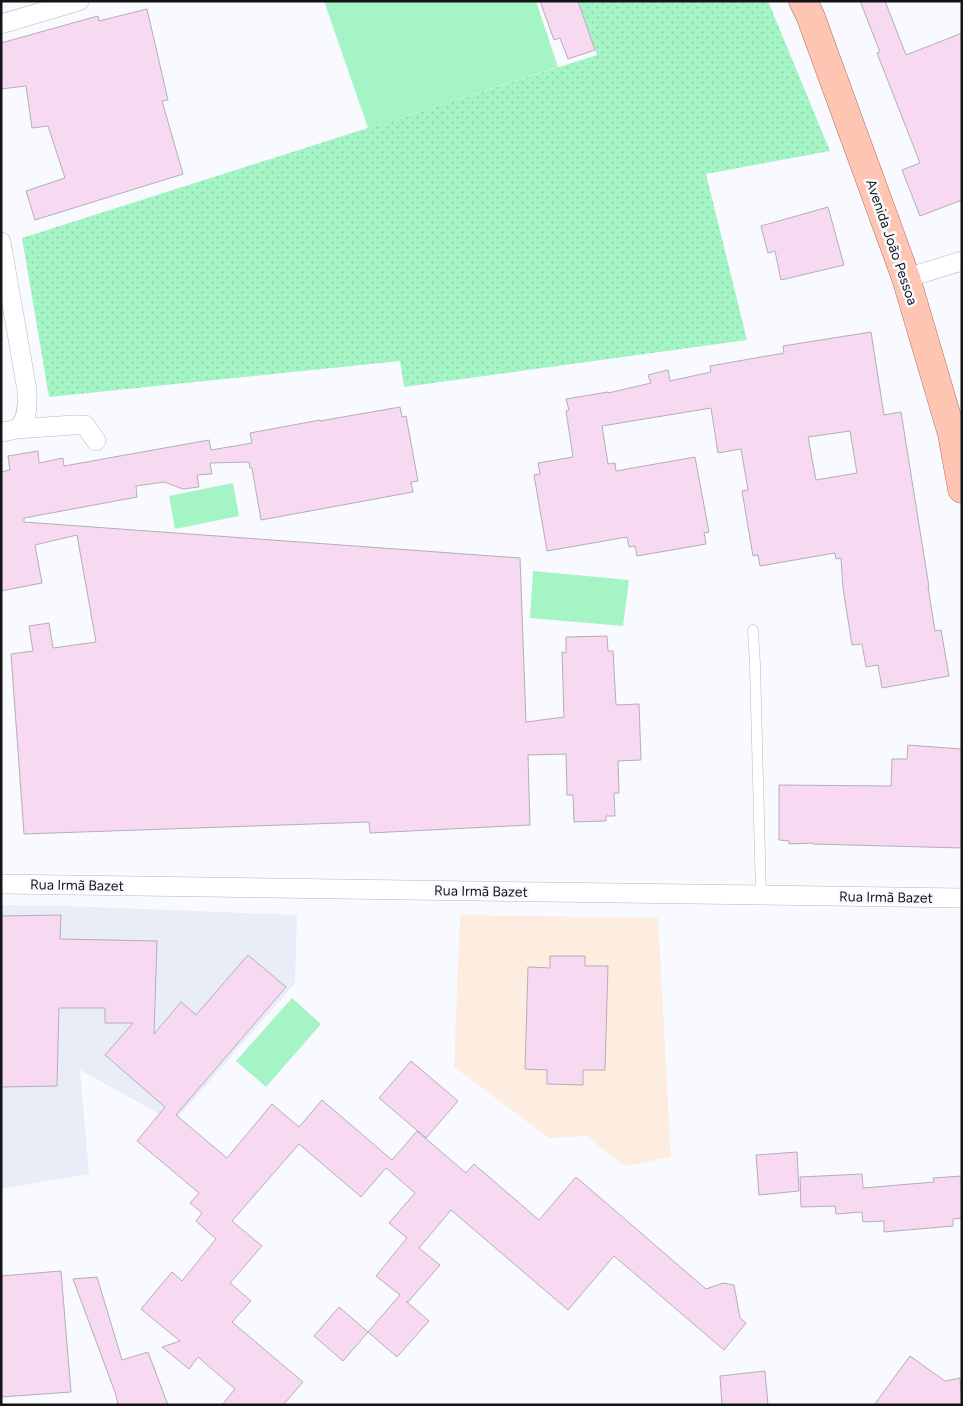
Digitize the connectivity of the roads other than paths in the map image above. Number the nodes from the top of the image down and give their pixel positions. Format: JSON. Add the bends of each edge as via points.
{"nodes":[{"id":1,"x":78,"y":1,"type":"edge"},
{"id":2,"x":804,"y":1,"type":"edge"},
{"id":3,"x":1,"y":24,"type":"edge"},
{"id":4,"x":1,"y":242,"type":"edge"},
{"id":5,"x":962,"y":261,"type":"edge"},
{"id":6,"x":906,"y":278,"type":"junction"},
{"id":7,"x":9,"y":431,"type":"edge"},
{"id":8,"x":96,"y":441,"type":"dead end"},
{"id":9,"x":962,"y":489,"type":"edge"},
{"id":10,"x":753,"y":630,"type":"dead end"},
{"id":11,"x":1,"y":884,"type":"edge"},
{"id":12,"x":761,"y":895,"type":"junction"},
{"id":13,"x":962,"y":898,"type":"edge"}],
"edges":[{"from":1,"to":3,"type":"street"},
{"from":2,"to":6,"type":"main road","name":"Avenida João Pessoa"},
{"from":4,"to":7,"type":"street","via":[[28,390],[22,423]]},
{"from":5,"to":6,"type":"street"},
{"from":6,"to":9,"type":"main road","name":"Avenida João Pessoa","via":[[952,434]]},
{"from":7,"to":8,"type":"street","via":[[85,425]]},
{"from":10,"to":12,"type":"lane"},
{"from":11,"to":12,"type":"street","name":"Rua Irmã Bazet"},
{"from":12,"to":13,"type":"street","name":"Rua Irmã Bazet"}]}
